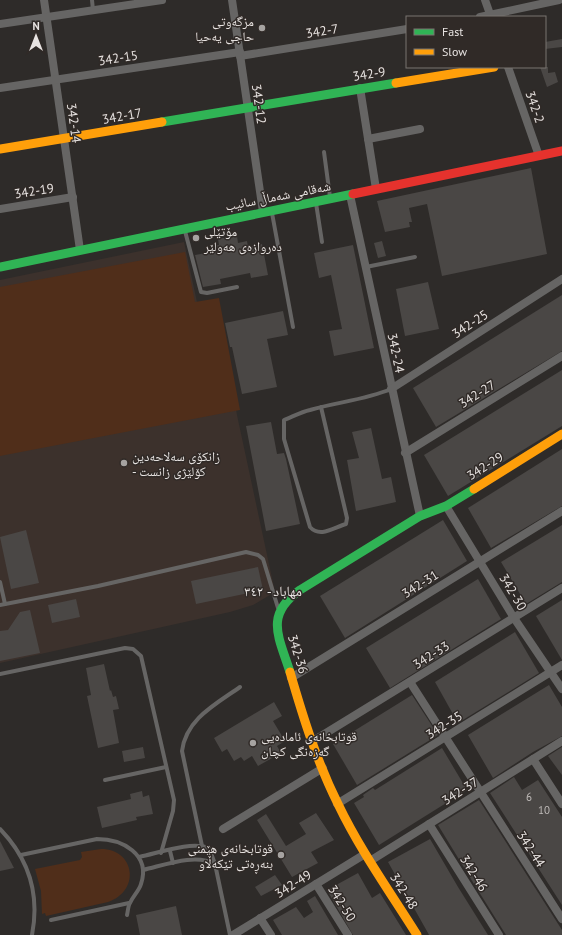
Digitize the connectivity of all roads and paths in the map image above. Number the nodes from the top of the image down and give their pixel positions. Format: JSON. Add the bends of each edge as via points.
{"nodes":[{"id":1,"x":44,"y":0,"type":"edge"},
{"id":2,"x":92,"y":0,"type":"edge"},
{"id":3,"x":162,"y":0,"type":"edge"},
{"id":4,"x":232,"y":0,"type":"edge"},
{"id":5,"x":485,"y":0,"type":"edge"},
{"id":6,"x":559,"y":0,"type":"edge"},
{"id":7,"x":93,"y":10,"type":"junction"},
{"id":8,"x":490,"y":16,"type":"edge"},
{"id":9,"x":46,"y":17,"type":"junction"},
{"id":10,"x":0,"y":24,"type":"edge"},
{"id":11,"x":406,"y":29,"type":"edge"},
{"id":12,"x":240,"y":54,"type":"junction"},
{"id":13,"x":488,"y":68,"type":"edge"},
{"id":14,"x":508,"y":68,"type":"edge"},
{"id":15,"x":55,"y":80,"type":"junction"},
{"id":16,"x":0,"y":88,"type":"edge"},
{"id":17,"x":360,"y":88,"type":"junction"},
{"id":18,"x":248,"y":108,"type":"junction"},
{"id":19,"x":420,"y":129,"type":"dead end"},
{"id":20,"x":64,"y":139,"type":"junction"},
{"id":21,"x":368,"y":139,"type":"junction"},
{"id":22,"x":0,"y":149,"type":"edge"},
{"id":23,"x":562,"y":151,"type":"edge"},
{"id":24,"x":324,"y":152,"type":"dead end"},
{"id":25,"x":539,"y":156,"type":"junction"},
{"id":26,"x":376,"y":189,"type":"junction"},
{"id":27,"x":350,"y":194,"type":"junction"},
{"id":28,"x":72,"y":197,"type":"junction"},
{"id":29,"x":330,"y":199,"type":"junction"},
{"id":30,"x":316,"y":202,"type":"junction"},
{"id":31,"x":0,"y":209,"type":"edge"},
{"id":32,"x":267,"y":212,"type":"junction"},
{"id":33,"x":184,"y":229,"type":"junction"},
{"id":34,"x":322,"y":242,"type":"dead end"},
{"id":35,"x":80,"y":250,"type":"junction"},
{"id":36,"x":415,"y":257,"type":"dead end"},
{"id":37,"x":0,"y":267,"type":"edge"},
{"id":38,"x":365,"y":267,"type":"junction"},
{"id":39,"x":562,"y":279,"type":"edge"},
{"id":40,"x":237,"y":287,"type":"dead end"},
{"id":41,"x":294,"y":327,"type":"dead end"},
{"id":42,"x":562,"y":356,"type":"edge"},
{"id":43,"x":391,"y":389,"type":"junction"},
{"id":44,"x":321,"y":407,"type":"junction"},
{"id":45,"x":562,"y":434,"type":"edge"},
{"id":46,"x":405,"y":453,"type":"junction"},
{"id":47,"x":446,"y":506,"type":"junction"},
{"id":48,"x":562,"y":511,"type":"edge"},
{"id":49,"x":420,"y":516,"type":"junction"},
{"id":50,"x":481,"y":561,"type":"junction"},
{"id":51,"x":0,"y":582,"type":"edge"},
{"id":52,"x":562,"y":588,"type":"edge"},
{"id":53,"x":2,"y":604,"type":"edge"},
{"id":54,"x":279,"y":610,"type":"junction"},
{"id":55,"x":514,"y":618,"type":"junction"},
{"id":56,"x":562,"y":665,"type":"edge"},
{"id":57,"x":551,"y":672,"type":"junction"},
{"id":58,"x":0,"y":674,"type":"edge"},
{"id":59,"x":291,"y":678,"type":"junction"},
{"id":60,"x":410,"y":682,"type":"junction"},
{"id":61,"x":240,"y":687,"type":"dead end"},
{"id":62,"x":562,"y":689,"type":"edge"},
{"id":63,"x":446,"y":738,"type":"junction"},
{"id":64,"x":313,"y":741,"type":"junction"},
{"id":65,"x":562,"y":741,"type":"edge"},
{"id":66,"x":533,"y":759,"type":"junction"},
{"id":67,"x":166,"y":766,"type":"junction"},
{"id":68,"x":323,"y":768,"type":"junction"},
{"id":69,"x":105,"y":780,"type":"dead end"},
{"id":70,"x":481,"y":792,"type":"junction"},
{"id":71,"x":337,"y":804,"type":"junction"},
{"id":72,"x":562,"y":804,"type":"edge"},
{"id":73,"x":429,"y":824,"type":"junction"},
{"id":74,"x":0,"y":829,"type":"edge"},
{"id":75,"x":223,"y":829,"type":"dead end"},
{"id":76,"x":202,"y":846,"type":"junction"},
{"id":77,"x":170,"y":851,"type":"junction"},
{"id":78,"x":161,"y":853,"type":"junction"},
{"id":79,"x":21,"y":855,"type":"junction"},
{"id":80,"x":139,"y":857,"type":"junction"},
{"id":81,"x":368,"y":857,"type":"junction"},
{"id":82,"x":173,"y":864,"type":"junction"},
{"id":83,"x":215,"y":864,"type":"junction"},
{"id":84,"x":143,"y":870,"type":"junction"},
{"id":85,"x":316,"y":884,"type":"junction"},
{"id":86,"x":130,"y":903,"type":"junction"},
{"id":87,"x":127,"y":915,"type":"dead end"},
{"id":88,"x":260,"y":918,"type":"junction"},
{"id":89,"x":562,"y":919,"type":"edge"},
{"id":90,"x":51,"y":920,"type":"dead end"},
{"id":91,"x":32,"y":935,"type":"edge"},
{"id":92,"x":230,"y":935,"type":"edge"},
{"id":93,"x":233,"y":935,"type":"edge"},
{"id":94,"x":271,"y":935,"type":"edge"},
{"id":95,"x":348,"y":935,"type":"edge"},
{"id":96,"x":416,"y":935,"type":"edge"},
{"id":97,"x":499,"y":935,"type":"edge"}],
"edges":[{"from":1,"to":9,"type":"street","name":"342-14"},
{"from":2,"to":7,"type":"lane"},
{"from":3,"to":7,"type":"street"},
{"from":4,"to":12,"type":"street","name":"342-12"},
{"from":5,"to":8,"type":"street"},
{"from":6,"to":8,"type":"street"},
{"from":7,"to":9,"type":"street"},
{"from":9,"to":10,"type":"street"},
{"from":9,"to":15,"type":"street","name":"342-14"},
{"from":11,"to":12,"type":"street","name":"342-7"},
{"from":12,"to":15,"type":"street","name":"342-15"},
{"from":12,"to":18,"type":"street","name":"342-12"},
{"from":13,"to":17,"type":"street","name":"342-9"},
{"from":14,"to":25,"type":"street","name":"342-2"},
{"from":15,"to":16,"type":"street","name":"342-15"},
{"from":15,"to":20,"type":"street","name":"342-14"},
{"from":17,"to":18,"type":"street","name":"342-9"},
{"from":17,"to":21,"type":"street"},
{"from":18,"to":20,"type":"street","name":"342-17"},
{"from":18,"to":32,"type":"street","name":"342-12"},
{"from":19,"to":21,"type":"street"},
{"from":20,"to":22,"type":"street","name":"342-17"},
{"from":20,"to":28,"type":"street","name":"342-14"},
{"from":21,"to":26,"type":"street"},
{"from":23,"to":25,"type":"street","name":"شەقامی شەماڵ سائیب"},
{"from":24,"to":29,"type":"lane"},
{"from":25,"to":26,"type":"street","name":"شەقامی شەماڵ سائیب"},
{"from":26,"to":27,"type":"street","name":"شەقامی شەماڵ سائیب"},
{"from":27,"to":29,"type":"street","name":"شەقامی شەماڵ سائیب"},
{"from":27,"to":38,"type":"street","name":"342-24"},
{"from":28,"to":31,"type":"street","name":"342-19"},
{"from":28,"to":35,"type":"street","name":"342-14"},
{"from":29,"to":30,"type":"street","name":"شەقامی شەماڵ سائیب"},
{"from":30,"to":32,"type":"street","name":"شەقامی شەماڵ سائیب"},
{"from":30,"to":34,"type":"lane"},
{"from":32,"to":33,"type":"street","name":"شەقامی شەماڵ سائیب"},
{"from":32,"to":41,"type":"lane"},
{"from":33,"to":35,"type":"street","name":"شەقامی شەماڵ سائیب"},
{"from":33,"to":40,"type":"lane","via":[[201,292]]},
{"from":35,"to":37,"type":"street","name":"شەقامی شەماڵ سائیب"},
{"from":36,"to":38,"type":"lane"},
{"from":38,"to":43,"type":"street","name":"342-24"},
{"from":39,"to":43,"type":"street","name":"342-25"},
{"from":42,"to":46,"type":"street","name":"342-27"},
{"from":43,"to":44,"type":"lane","via":[[376,395]]},
{"from":43,"to":46,"type":"street","name":"342-24"},
{"from":44,"to":44,"type":"lane","via":[[284,420],[284,439],[310,527],[320,534],[346,524],[348,518]]},
{"from":45,"to":47,"type":"street","name":"342-29"},
{"from":46,"to":49,"type":"street","name":"342-24"},
{"from":47,"to":49,"type":"street","name":"342-29"},
{"from":47,"to":50,"type":"street","name":"342-30"},
{"from":48,"to":50,"type":"street","name":"342-31"},
{"from":49,"to":54,"type":"street","via":[[300,590],[285,600]]},
{"from":50,"to":55,"type":"street","name":"342-30"},
{"from":50,"to":59,"type":"street","name":"342-31"},
{"from":51,"to":53,"type":"lane"},
{"from":52,"to":55,"type":"street","name":"342-33"},
{"from":53,"to":54,"type":"lane","via":[[98,586],[246,552],[263,559]]},
{"from":54,"to":59,"type":"street","name":"342-36","via":[[278,633]]},
{"from":55,"to":57,"type":"street","name":"342-30"},
{"from":55,"to":60,"type":"street","name":"342-33"},
{"from":56,"to":57,"type":"street","name":"342-35"},
{"from":57,"to":62,"type":"street","name":"342-30"},
{"from":57,"to":63,"type":"street","name":"342-35"},
{"from":58,"to":67,"type":"lane","via":[[112,650],[133,649],[141,656],[143,663]]},
{"from":59,"to":64,"type":"street","name":"342-36"},
{"from":60,"to":63,"type":"street","name":"342-44"},
{"from":60,"to":64,"type":"street","name":"342-33"},
{"from":61,"to":76,"type":"lane","via":[[199,717],[183,740],[182,751]]},
{"from":63,"to":70,"type":"street","name":"342-44"},
{"from":63,"to":71,"type":"street","name":"342-35"},
{"from":64,"to":68,"type":"street","name":"342-36"},
{"from":65,"to":66,"type":"street","name":"342-37"},
{"from":66,"to":70,"type":"street","name":"342-37"},
{"from":66,"to":72,"type":"street"},
{"from":67,"to":69,"type":"lane"},
{"from":67,"to":78,"type":"lane","via":[[174,805]]},
{"from":68,"to":71,"type":"street","name":"342-36"},
{"from":68,"to":75,"type":"street"},
{"from":70,"to":73,"type":"street","name":"342-37"},
{"from":70,"to":89,"type":"street","name":"342-44"},
{"from":71,"to":81,"type":"street","name":"342-36"},
{"from":73,"to":81,"type":"street","name":"342-37"},
{"from":73,"to":97,"type":"street","name":"342-46"},
{"from":74,"to":79,"type":"lane"},
{"from":76,"to":77,"type":"lane"},
{"from":76,"to":83,"type":"lane","via":[[209,848]]},
{"from":77,"to":78,"type":"lane"},
{"from":77,"to":82,"type":"lane"},
{"from":78,"to":80,"type":"lane"},
{"from":79,"to":80,"type":"lane","via":[[86,841],[108,839],[123,844]]},
{"from":79,"to":91,"type":"lane","via":[[28,869],[36,903]]},
{"from":80,"to":84,"type":"lane"},
{"from":81,"to":85,"type":"street","name":"342-49"},
{"from":81,"to":96,"type":"street","name":"342-48"},
{"from":82,"to":83,"type":"lane","via":[[198,859]]},
{"from":82,"to":84,"type":"lane"},
{"from":83,"to":92,"type":"lane"},
{"from":84,"to":86,"type":"lane","via":[[140,886]]},
{"from":85,"to":88,"type":"street","name":"342-49"},
{"from":85,"to":95,"type":"street","name":"342-50"},
{"from":86,"to":87,"type":"lane"},
{"from":86,"to":90,"type":"lane"},
{"from":88,"to":93,"type":"street","name":"342-49"},
{"from":88,"to":94,"type":"street"}]}
